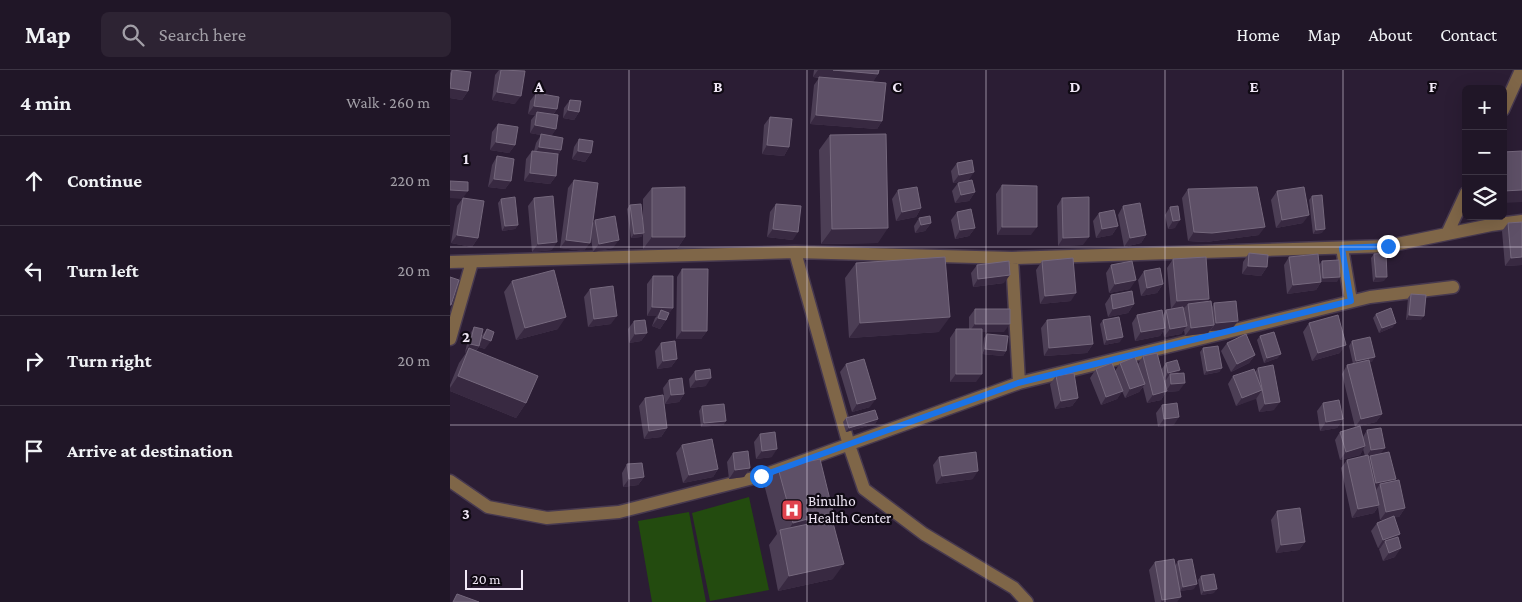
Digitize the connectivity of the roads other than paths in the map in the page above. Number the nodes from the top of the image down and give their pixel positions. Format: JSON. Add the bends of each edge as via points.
{"nodes":[{"id":1,"x":1521,"y":70,"type":"edge"},
{"id":2,"x":1507,"y":101,"type":"edge"},
{"id":3,"x":1462,"y":202,"type":"edge"},
{"id":4,"x":1522,"y":221,"type":"edge"},
{"id":5,"x":1447,"y":234,"type":"junction"},
{"id":6,"x":1342,"y":248,"type":"junction"},
{"id":7,"x":795,"y":252,"type":"junction"},
{"id":8,"x":1012,"y":258,"type":"junction"},
{"id":9,"x":450,"y":262,"type":"edge"},
{"id":10,"x":472,"y":262,"type":"junction"},
{"id":11,"x":1453,"y":287,"type":"dead end"},
{"id":12,"x":1351,"y":301,"type":"junction"},
{"id":13,"x":450,"y":339,"type":"edge"},
{"id":14,"x":1018,"y":383,"type":"junction"},
{"id":15,"x":849,"y":445,"type":"junction"},
{"id":16,"x":450,"y":481,"type":"edge"},
{"id":17,"x":1027,"y":602,"type":"edge"}],
"edges":[{"from":1,"to":2,"type":"street"},
{"from":3,"to":5,"type":"street"},
{"from":4,"to":5,"type":"street"},
{"from":5,"to":6,"type":"street","via":[[1388,246]]},
{"from":6,"to":8,"type":"street"},
{"from":6,"to":12,"type":"street"},
{"from":7,"to":8,"type":"street"},
{"from":7,"to":10,"type":"street"},
{"from":7,"to":15,"type":"street"},
{"from":8,"to":14,"type":"street"},
{"from":9,"to":10,"type":"street"},
{"from":10,"to":13,"type":"street"},
{"from":11,"to":12,"type":"street"},
{"from":12,"to":14,"type":"street"},
{"from":14,"to":15,"type":"street"},
{"from":15,"to":16,"type":"street","via":[[761,476],[619,512],[547,518],[488,507]]},
{"from":15,"to":17,"type":"street","via":[[864,488],[924,534],[1014,588]]}]}
